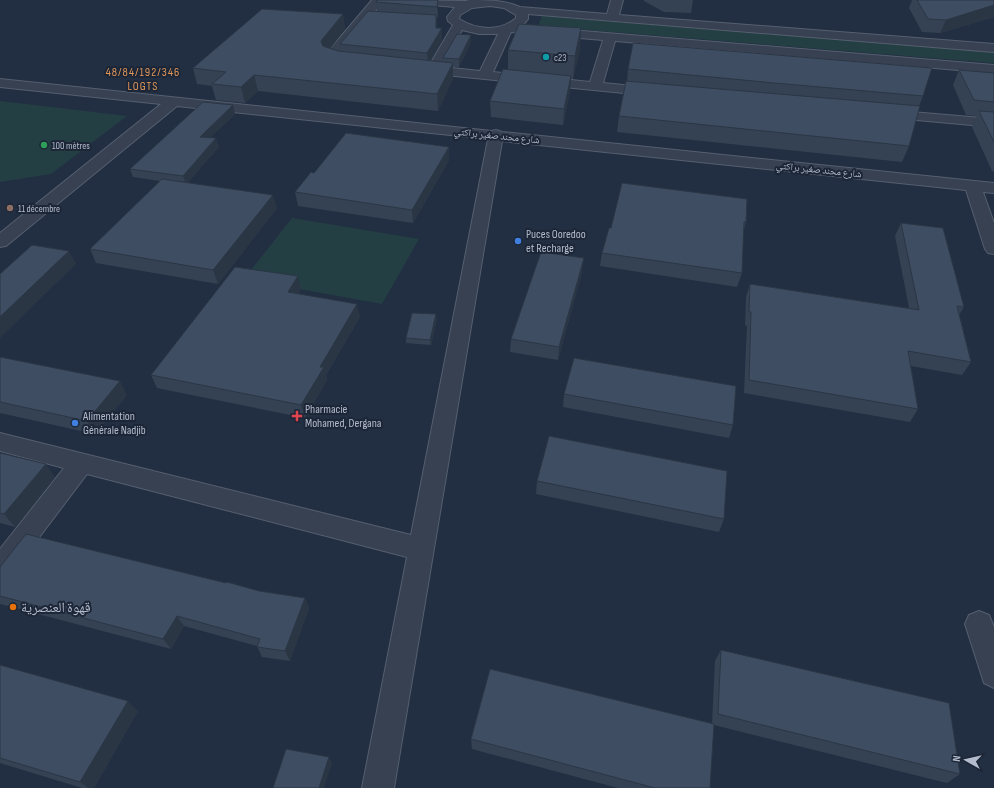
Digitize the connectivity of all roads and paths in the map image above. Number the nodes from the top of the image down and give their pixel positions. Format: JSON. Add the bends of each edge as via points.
{"nodes":[{"id":1,"x":378,"y":0,"type":"edge"},
{"id":2,"x":408,"y":0,"type":"edge"},
{"id":3,"x":617,"y":0,"type":"edge"},
{"id":4,"x":470,"y":3,"type":"edge"},
{"id":5,"x":515,"y":6,"type":"edge"},
{"id":6,"x":364,"y":16,"type":"junction"},
{"id":7,"x":380,"y":17,"type":"edge"},
{"id":8,"x":612,"y":18,"type":"junction"},
{"id":9,"x":441,"y":22,"type":"dead end"},
{"id":10,"x":458,"y":24,"type":"junction"},
{"id":11,"x":507,"y":28,"type":"junction"},
{"id":12,"x":610,"y":37,"type":"junction"},
{"id":13,"x":994,"y":48,"type":"edge"},
{"id":14,"x":367,"y":64,"type":"edge"},
{"id":15,"x":412,"y":68,"type":"edge"},
{"id":16,"x":994,"y":69,"type":"edge"},
{"id":17,"x":434,"y":70,"type":"junction"},
{"id":18,"x":484,"y":76,"type":"junction"},
{"id":19,"x":0,"y":83,"type":"edge"},
{"id":20,"x":595,"y":87,"type":"junction"},
{"id":21,"x":666,"y":94,"type":"edge"},
{"id":22,"x":174,"y":101,"type":"junction"},
{"id":23,"x":878,"y":113,"type":"edge"},
{"id":24,"x":994,"y":123,"type":"edge"},
{"id":25,"x":496,"y":134,"type":"junction"},
{"id":26,"x":973,"y":186,"type":"junction"},
{"id":27,"x":994,"y":188,"type":"edge"},
{"id":28,"x":0,"y":242,"type":"edge"},
{"id":29,"x":994,"y":249,"type":"edge"},
{"id":30,"x":0,"y":442,"type":"edge"},
{"id":31,"x":82,"y":463,"type":"junction"},
{"id":32,"x":421,"y":549,"type":"junction"},
{"id":33,"x":0,"y":570,"type":"edge"},
{"id":34,"x":979,"y":624,"type":"dead end"},
{"id":35,"x":994,"y":673,"type":"edge"},
{"id":36,"x":378,"y":788,"type":"edge"}],
"edges":[{"from":1,"to":6,"type":"street"},
{"from":2,"to":4,"type":"street"},
{"from":3,"to":8,"type":"street"},
{"from":4,"to":5,"type":"street"},
{"from":4,"to":10,"type":"street","via":[[455,12],[453,17]]},
{"from":5,"to":8,"type":"street"},
{"from":5,"to":11,"type":"street","via":[[522,14],[522,19]]},
{"from":6,"to":7,"type":"street"},
{"from":6,"to":14,"type":"street","via":[[331,56],[341,61]]},
{"from":8,"to":13,"type":"street"},
{"from":9,"to":10,"type":"street"},
{"from":10,"to":11,"type":"street","via":[[479,30]]},
{"from":10,"to":17,"type":"street"},
{"from":11,"to":12,"type":"street"},
{"from":11,"to":18,"type":"street"},
{"from":12,"to":16,"type":"street"},
{"from":12,"to":20,"type":"street"},
{"from":15,"to":17,"type":"street"},
{"from":17,"to":18,"type":"street"},
{"from":18,"to":20,"type":"street"},
{"from":19,"to":22,"type":"street","name":"شارع محند صغير براكتي"},
{"from":20,"to":21,"type":"street"},
{"from":22,"to":25,"type":"street","name":"شارع محند صغير براكتي"},
{"from":22,"to":28,"type":"street"},
{"from":23,"to":24,"type":"street"},
{"from":25,"to":26,"type":"street","name":"شارع محند صغير براكتي"},
{"from":25,"to":32,"type":"street"},
{"from":26,"to":27,"type":"street","name":"شارع محند صغير براكتي"},
{"from":26,"to":29,"type":"street"},
{"from":30,"to":31,"type":"street"},
{"from":31,"to":32,"type":"street"},
{"from":31,"to":33,"type":"street"},
{"from":32,"to":36,"type":"street"},
{"from":34,"to":35,"type":"street"}]}
